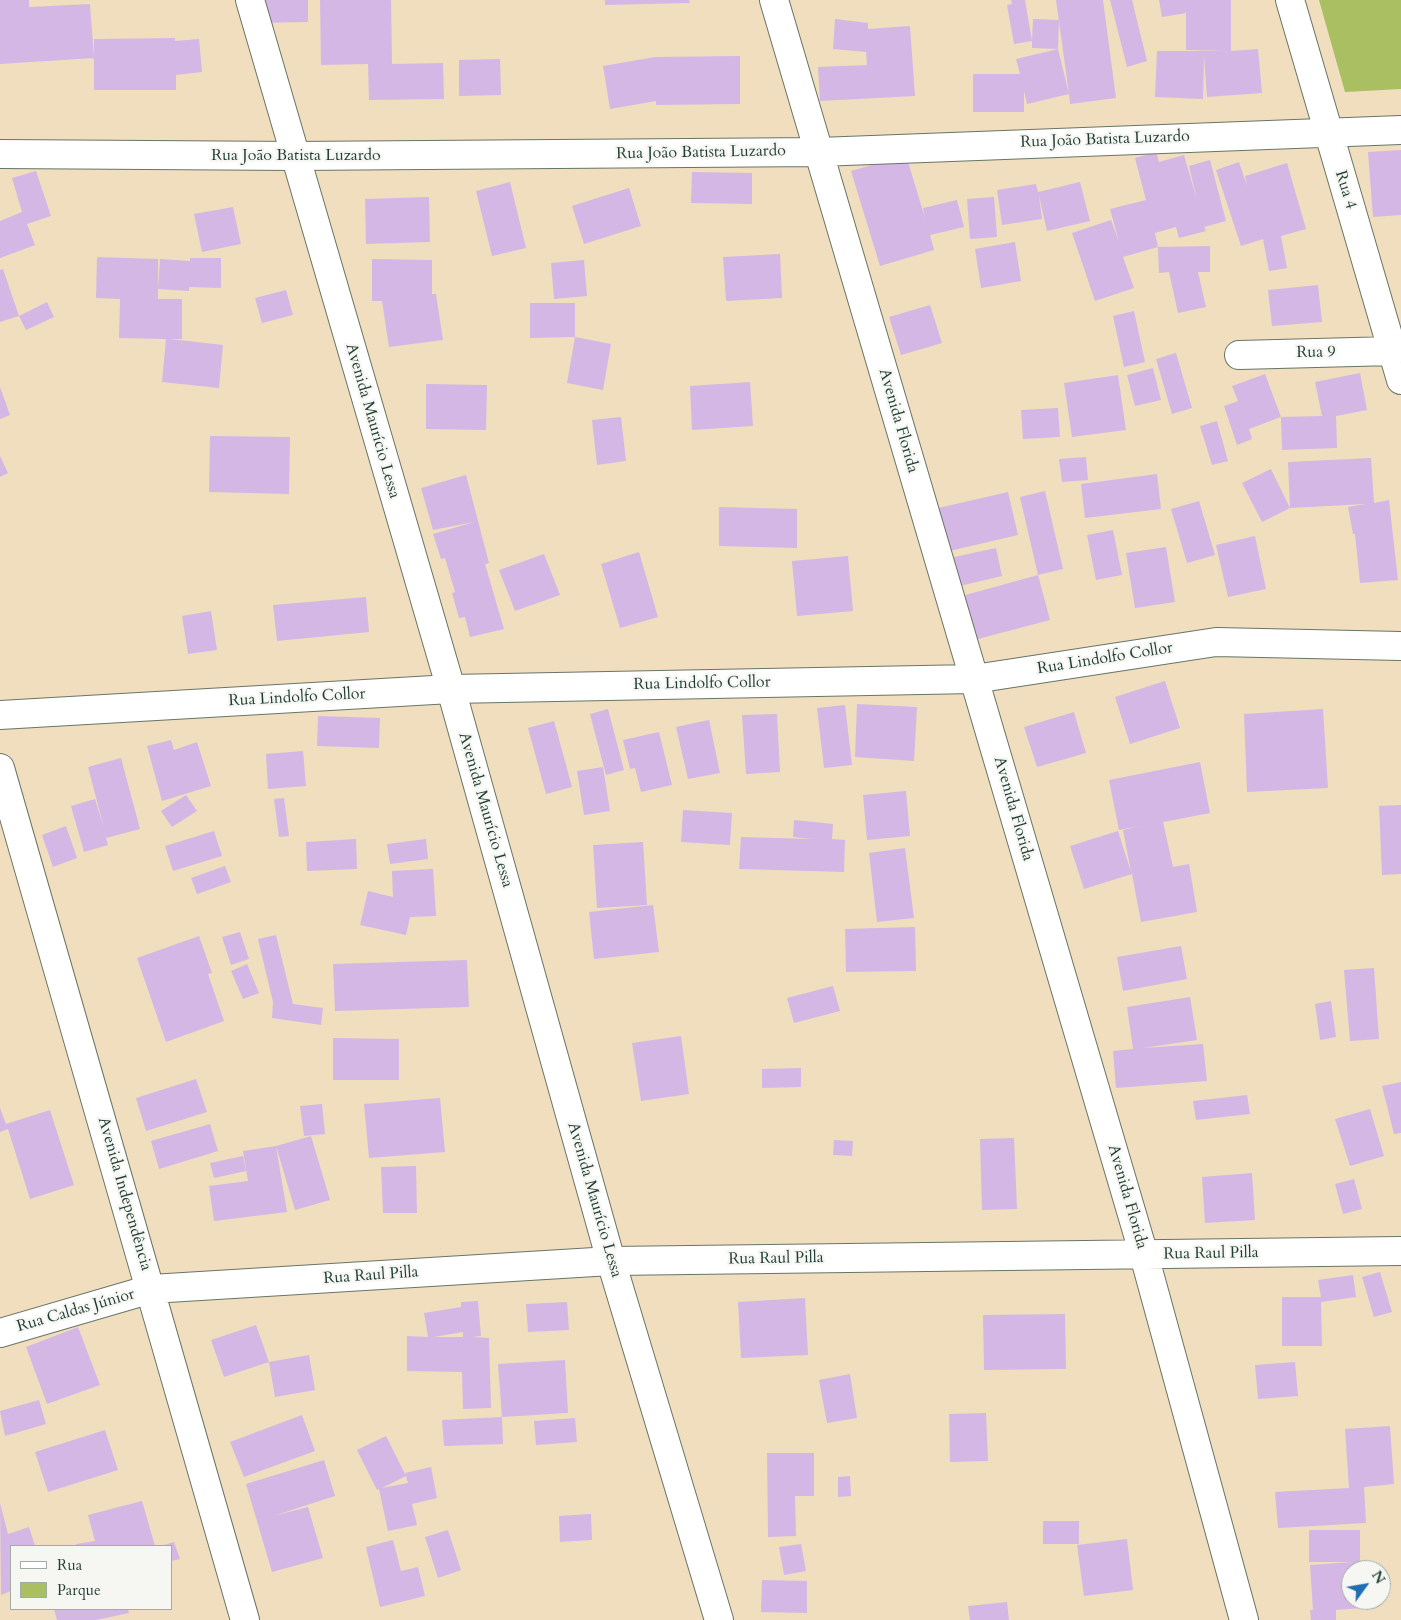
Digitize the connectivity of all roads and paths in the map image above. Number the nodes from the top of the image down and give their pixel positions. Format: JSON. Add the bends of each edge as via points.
{"nodes":[{"id":1,"x":250,"y":0,"type":"edge"},
{"id":2,"x":774,"y":0,"type":"edge"},
{"id":3,"x":1290,"y":0,"type":"edge"},
{"id":4,"x":1401,"y":130,"type":"edge"},
{"id":5,"x":1327,"y":131,"type":"junction"},
{"id":6,"x":819,"y":152,"type":"junction"},
{"id":7,"x":0,"y":154,"type":"edge"},
{"id":8,"x":295,"y":156,"type":"junction"},
{"id":9,"x":1393,"y":352,"type":"junction"},
{"id":10,"x":1239,"y":355,"type":"dead end"},
{"id":11,"x":1401,"y":380,"type":"edge"},
{"id":12,"x":1401,"y":646,"type":"edge"},
{"id":13,"x":974,"y":679,"type":"junction"},
{"id":14,"x":451,"y":689,"type":"junction"},
{"id":15,"x":0,"y":715,"type":"edge"},
{"id":16,"x":0,"y":768,"type":"edge"},
{"id":17,"x":1401,"y":1251,"type":"edge"},
{"id":18,"x":1144,"y":1255,"type":"junction"},
{"id":19,"x":611,"y":1261,"type":"junction"},
{"id":20,"x":151,"y":1289,"type":"junction"},
{"id":21,"x":0,"y":1332,"type":"edge"},
{"id":22,"x":245,"y":1620,"type":"edge"},
{"id":23,"x":719,"y":1620,"type":"edge"},
{"id":24,"x":1244,"y":1620,"type":"edge"}],
"edges":[{"from":1,"to":8,"type":"street","name":"Avenida Maurício Lessa"},
{"from":2,"to":6,"type":"street","name":"Avenida Florida"},
{"from":3,"to":5,"type":"street","name":"Rua 4"},
{"from":4,"to":5,"type":"street","name":"Rua João Batista Luzardo"},
{"from":5,"to":6,"type":"street","name":"Rua João Batista Luzardo"},
{"from":5,"to":9,"type":"street","name":"Rua 4"},
{"from":6,"to":8,"type":"street","name":"Rua João Batista Luzardo"},
{"from":6,"to":13,"type":"street","name":"Avenida Florida"},
{"from":7,"to":8,"type":"street","name":"Rua João Batista Luzardo"},
{"from":8,"to":14,"type":"street","name":"Avenida Maurício Lessa"},
{"from":9,"to":10,"type":"street","name":"Rua 9"},
{"from":9,"to":11,"type":"street","name":"Rua 4"},
{"from":12,"to":13,"type":"street","name":"Rua Lindolfo Collor","via":[[1216,642]]},
{"from":13,"to":14,"type":"street","name":"Rua Lindolfo Collor"},
{"from":13,"to":18,"type":"street","name":"Avenida Florida"},
{"from":14,"to":15,"type":"street","name":"Rua Lindolfo Collor"},
{"from":14,"to":19,"type":"street","name":"Avenida Maurício Lessa"},
{"from":16,"to":20,"type":"street","name":"Avenida Independência"},
{"from":17,"to":18,"type":"street","name":"Rua Raul Pilla"},
{"from":18,"to":19,"type":"street","name":"Rua Raul Pilla"},
{"from":18,"to":24,"type":"street","name":"Avenida Florida"},
{"from":19,"to":20,"type":"street","name":"Rua Raul Pilla"},
{"from":19,"to":23,"type":"street","name":"Avenida Maurício Lessa"},
{"from":20,"to":21,"type":"street","name":"Rua Caldas Júnior"},
{"from":20,"to":22,"type":"street","name":"Avenida Independência"}]}
